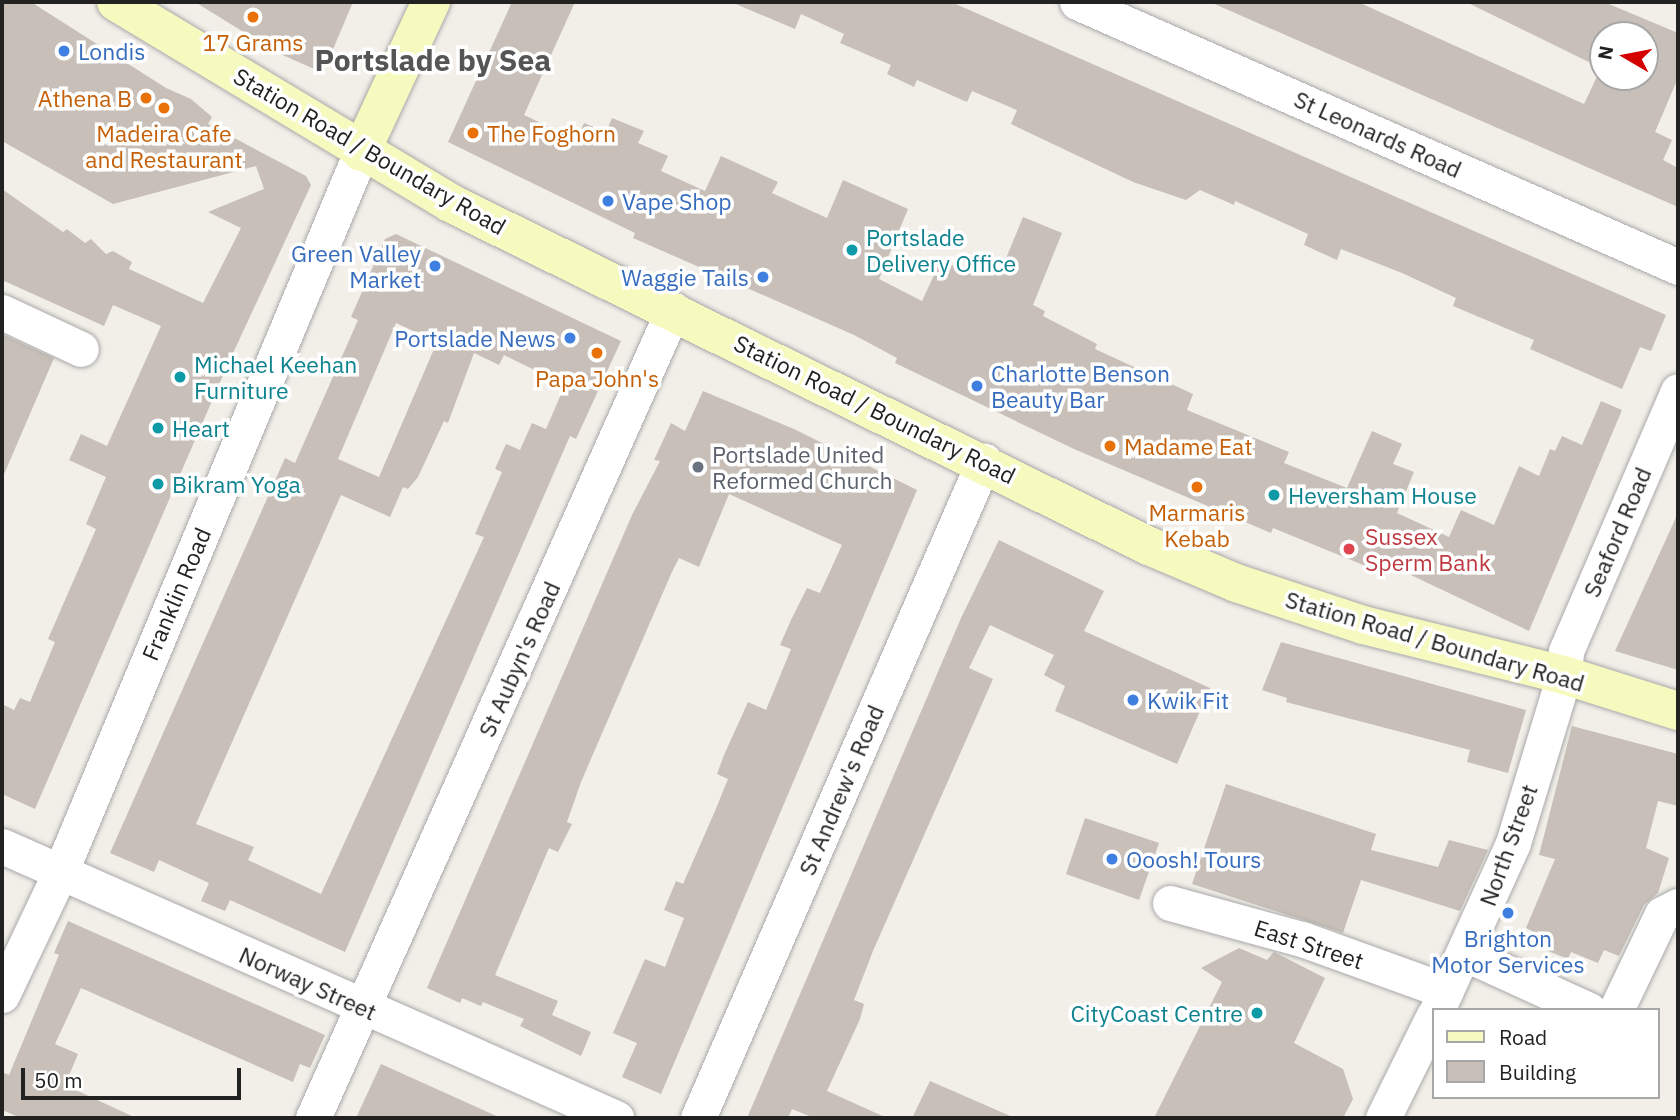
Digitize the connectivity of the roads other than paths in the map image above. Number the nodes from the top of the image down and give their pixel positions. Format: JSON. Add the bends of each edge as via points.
{"nodes":[{"id":1,"x":116,"y":2,"type":"edge"},
{"id":2,"x":432,"y":2,"type":"edge"},
{"id":3,"x":1077,"y":2,"type":"edge"},
{"id":4,"x":361,"y":152,"type":"junction"},
{"id":5,"x":1678,"y":267,"type":"edge"},
{"id":6,"x":673,"y":310,"type":"junction"},
{"id":7,"x":2,"y":312,"type":"edge"},
{"id":8,"x":81,"y":349,"type":"dead end"},
{"id":9,"x":1678,"y":391,"type":"edge"},
{"id":10,"x":984,"y":461,"type":"junction"},
{"id":11,"x":1564,"y":675,"type":"junction"},
{"id":12,"x":1678,"y":711,"type":"edge"},
{"id":13,"x":2,"y":846,"type":"edge"},
{"id":14,"x":60,"y":873,"type":"junction"},
{"id":15,"x":1170,"y":903,"type":"dead end"},
{"id":16,"x":1678,"y":906,"type":"edge"},
{"id":17,"x":1466,"y":954,"type":"junction"},
{"id":18,"x":2,"y":995,"type":"edge"},
{"id":19,"x":1439,"y":1006,"type":"edge"},
{"id":20,"x":364,"y":1008,"type":"junction"},
{"id":21,"x":1584,"y":1008,"type":"edge"},
{"id":22,"x":1617,"y":1008,"type":"edge"},
{"id":23,"x":1432,"y":1020,"type":"edge"},
{"id":24,"x":313,"y":1118,"type":"edge"},
{"id":25,"x":616,"y":1118,"type":"edge"},
{"id":26,"x":698,"y":1118,"type":"edge"},
{"id":27,"x":1383,"y":1118,"type":"edge"}],
"edges":[{"from":1,"to":4,"type":"main road","name":"Station Road / Boundary Road"},
{"from":2,"to":4,"type":"main road"},
{"from":3,"to":5,"type":"street","name":"St Leonards Road"},
{"from":4,"to":6,"type":"main road","name":"Station Road / Boundary Road","via":[[450,202]]},
{"from":4,"to":14,"type":"street","name":"Franklin Road"},
{"from":6,"to":10,"type":"main road","name":"Station Road / Boundary Road"},
{"from":6,"to":20,"type":"street","name":"St Aubyn's Road"},
{"from":7,"to":8,"type":"street"},
{"from":9,"to":11,"type":"street","name":"Seaford Road","via":[[1566,652]]},
{"from":10,"to":11,"type":"main road","name":"Station Road / Boundary Road","via":[[1149,546],[1236,583],[1363,625]]},
{"from":10,"to":26,"type":"street","name":"St Andrew's Road"},
{"from":11,"to":12,"type":"main road","name":"Station Road / Boundary Road"},
{"from":11,"to":17,"type":"street","name":"North Street","via":[[1513,844]]},
{"from":13,"to":14,"type":"street","name":"Norway Street"},
{"from":14,"to":18,"type":"street","name":"Franklin Road"},
{"from":14,"to":20,"type":"street","name":"Norway Street"},
{"from":15,"to":19,"type":"street","name":"East Street","via":[[1302,939]]},
{"from":16,"to":22,"type":"street","via":[[1662,914]]},
{"from":17,"to":19,"type":"street","name":"North Street"},
{"from":17,"to":21,"type":"street"},
{"from":20,"to":24,"type":"street","name":"St Aubyn's Road"},
{"from":20,"to":25,"type":"street","name":"Norway Street"},
{"from":23,"to":27,"type":"street","name":"North Street"}]}
